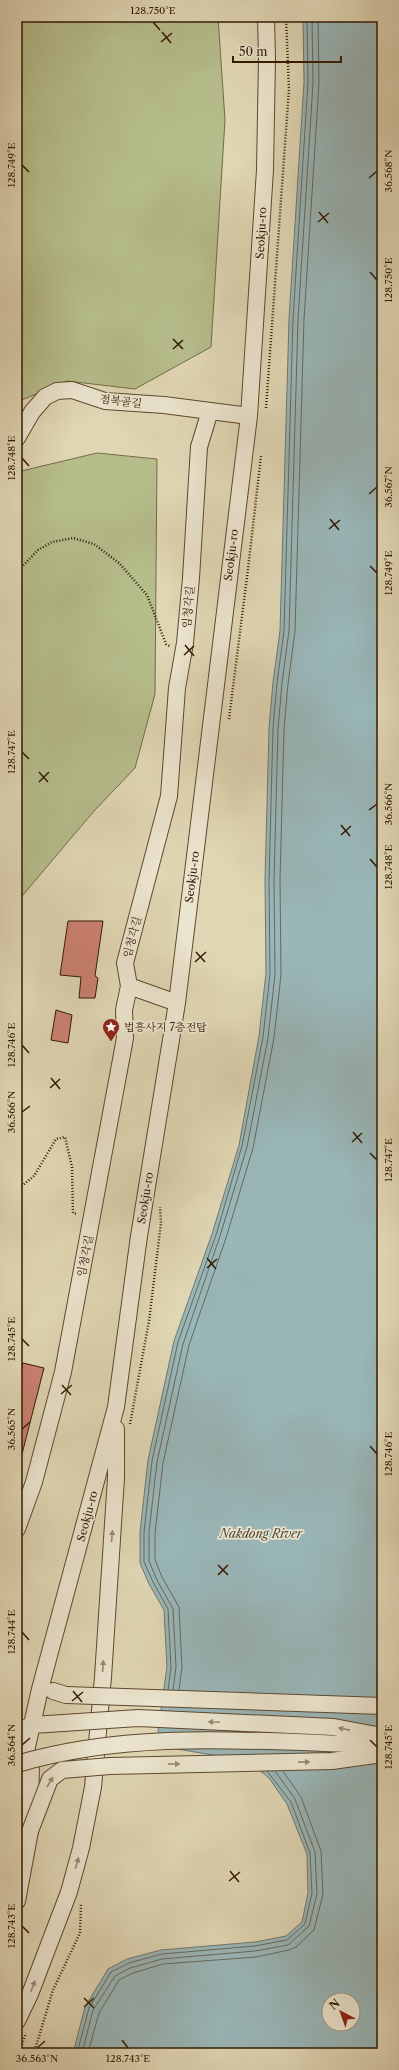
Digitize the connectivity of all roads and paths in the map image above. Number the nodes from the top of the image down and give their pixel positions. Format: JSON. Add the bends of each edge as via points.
{"nodes":[{"id":1,"x":266,"y":17,"type":"edge"},
{"id":2,"x":210,"y":411,"type":"junction"},
{"id":3,"x":249,"y":416,"type":"junction"},
{"id":4,"x":17,"y":438,"type":"edge"},
{"id":5,"x":17,"y":572,"type":"edge"},
{"id":6,"x":183,"y":656,"type":"junction"},
{"id":7,"x":128,"y":986,"type":"junction"},
{"id":8,"x":177,"y":1003,"type":"junction"},
{"id":9,"x":17,"y":1190,"type":"edge"},
{"id":10,"x":92,"y":1216,"type":"junction"},
{"id":11,"x":116,"y":1407,"type":"junction"},
{"id":12,"x":17,"y":1529,"type":"edge"},
{"id":13,"x":59,"y":1693,"type":"dead end"},
{"id":14,"x":382,"y":1706,"type":"edge"},
{"id":15,"x":32,"y":1725,"type":"junction"},
{"id":16,"x":17,"y":1731,"type":"edge"},
{"id":17,"x":382,"y":1736,"type":"edge"},
{"id":18,"x":382,"y":1745,"type":"edge"},
{"id":19,"x":382,"y":1754,"type":"edge"},
{"id":20,"x":17,"y":1764,"type":"edge"},
{"id":21,"x":17,"y":1791,"type":"edge"},
{"id":22,"x":30,"y":1831,"type":"junction"},
{"id":23,"x":17,"y":1901,"type":"edge"},
{"id":24,"x":17,"y":2021,"type":"edge"}],
"edges":[{"from":1,"to":3,"type":"street","name":"Seokju-ro","via":[[264,170]]},
{"from":2,"to":3,"type":"street","name":"점북골길"},
{"from":2,"to":4,"type":"street","name":"점북골길","via":[[105,401],[72,390],[57,391],[45,398],[32,412]]},
{"from":2,"to":6,"type":"street","name":"임청각길","via":[[199,447],[191,578]]},
{"from":3,"to":8,"type":"street","name":"Seokju-ro"},
{"from":5,"to":6,"type":"path","via":[[38,550],[52,542],[73,538],[94,544],[119,563],[147,595],[166,644]]},
{"from":6,"to":7,"type":"street","name":"임청각길","via":[[177,688],[169,796],[125,963]]},
{"from":7,"to":8,"type":"street"},
{"from":7,"to":10,"type":"street","name":"임청각길","via":[[124,1010],[125,1038]]},
{"from":8,"to":11,"type":"street","name":"Seokju-ro","via":[[139,1236]]},
{"from":9,"to":10,"type":"path","via":[[34,1176],[56,1140],[65,1136],[72,1168],[72,1213]]},
{"from":10,"to":12,"type":"street","name":"임청각길","via":[[63,1372],[34,1482]]},
{"from":11,"to":15,"type":"street","name":"Seokju-ro"},
{"from":24,"to":11,"type":"street","one_way":true,"via":[[69,1892],[93,1787],[116,1478]]},
{"from":13,"to":14,"type":"street","bridge":true},
{"from":15,"to":16,"type":"street"},
{"from":17,"to":15,"type":"street","one_way":true,"bridge":true,"via":[[334,1727],[138,1718]]},
{"from":15,"to":21,"type":"street"},
{"from":15,"to":22,"type":"street"},
{"from":18,"to":20,"type":"street","bridge":true,"via":[[198,1740],[102,1746],[49,1754]]},
{"from":22,"to":19,"type":"street","one_way":true,"bridge":true,"via":[[50,1779],[62,1770],[110,1766],[332,1761]]},
{"from":22,"to":23,"type":"street"}]}
